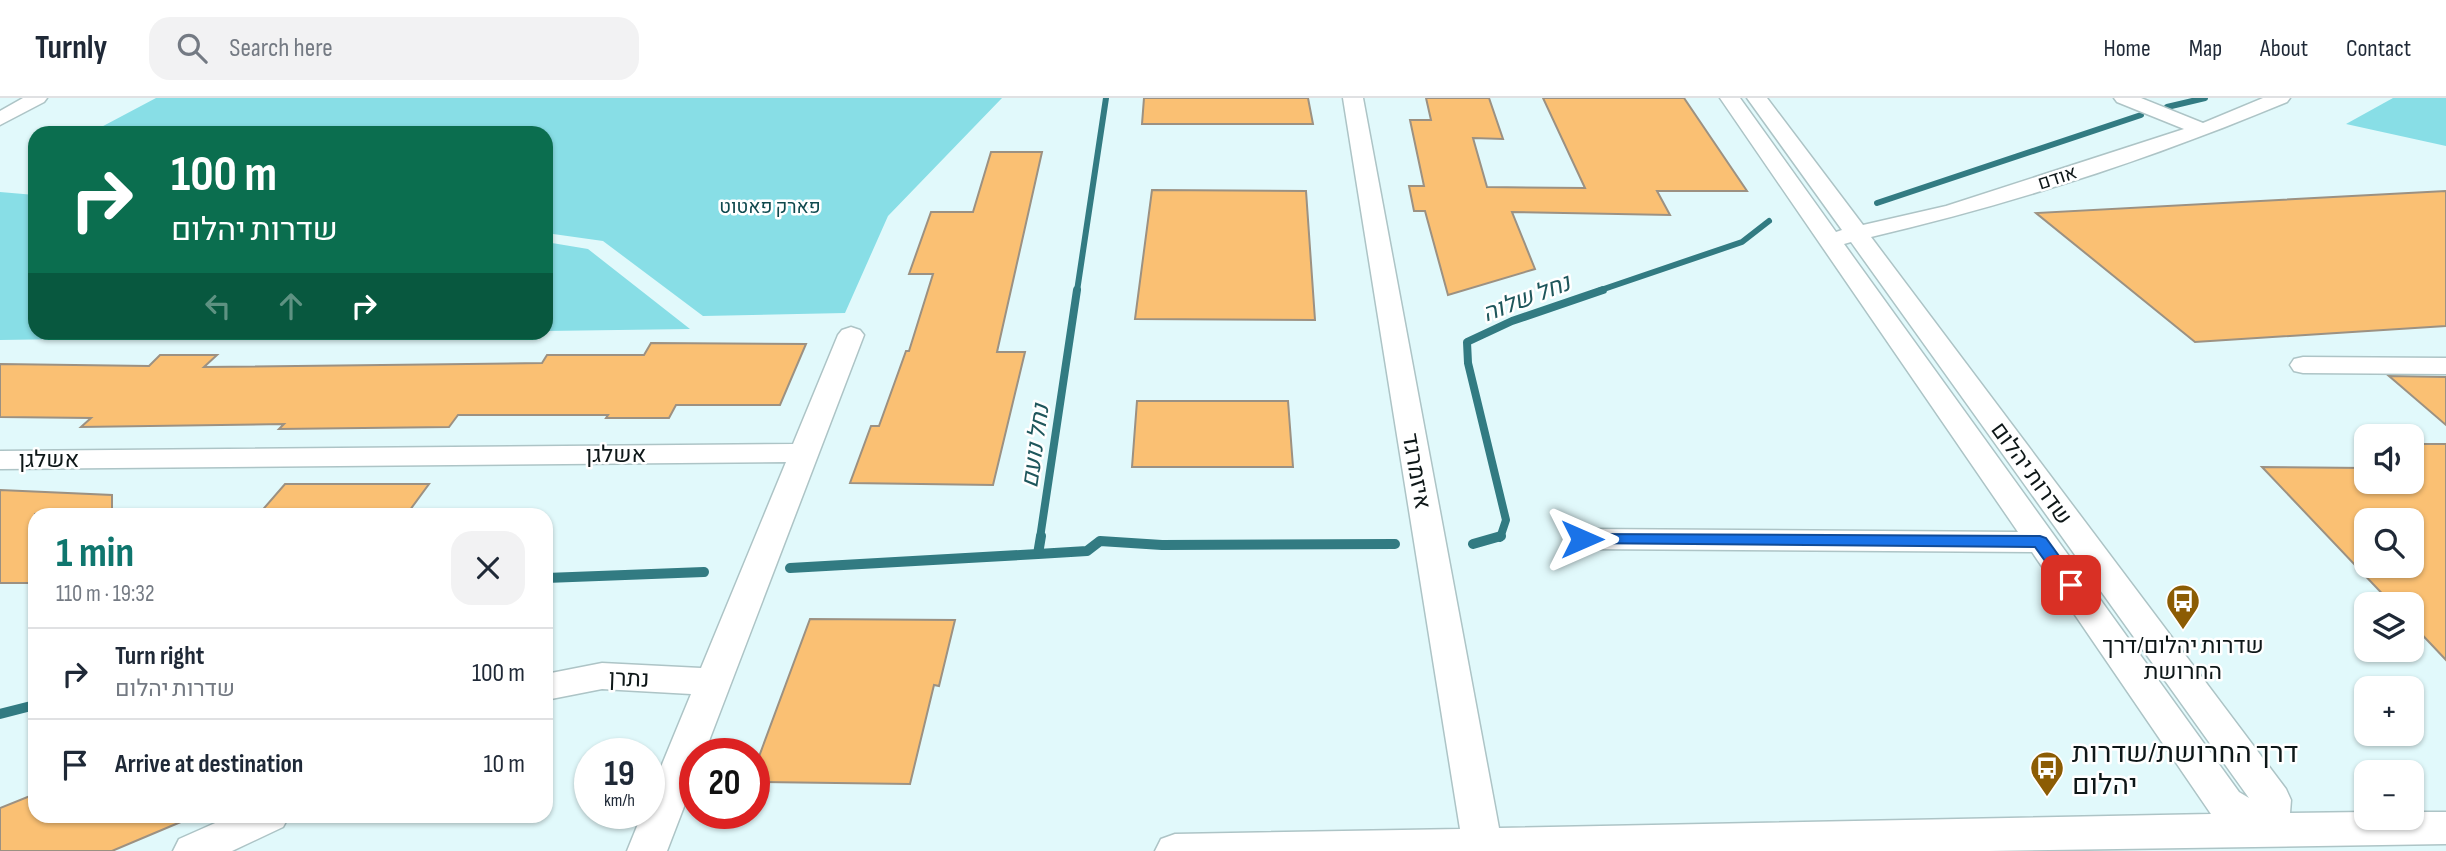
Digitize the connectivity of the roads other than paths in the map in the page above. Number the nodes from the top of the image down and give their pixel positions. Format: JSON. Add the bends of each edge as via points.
{"nodes":[{"id":1,"x":37,"y":98,"type":"edge"},
{"id":2,"x":1353,"y":98,"type":"edge"},
{"id":3,"x":1730,"y":98,"type":"edge"},
{"id":4,"x":1757,"y":98,"type":"edge"},
{"id":5,"x":2124,"y":98,"type":"edge"},
{"id":6,"x":2280,"y":98,"type":"edge"},
{"id":7,"x":0,"y":119,"type":"edge"},
{"id":8,"x":2203,"y":130,"type":"junction"},
{"id":9,"x":1842,"y":237,"type":"junction"},
{"id":10,"x":851,"y":335,"type":"dead end"},
{"id":11,"x":2303,"y":365,"type":"dead end"},
{"id":12,"x":2446,"y":366,"type":"edge"},
{"id":13,"x":804,"y":453,"type":"junction"},
{"id":14,"x":0,"y":460,"type":"edge"},
{"id":15,"x":1582,"y":539,"type":"dead end"},
{"id":16,"x":2040,"y":542,"type":"junction"},
{"id":17,"x":713,"y":682,"type":"junction"},
{"id":18,"x":553,"y":686,"type":"edge"},
{"id":19,"x":253,"y":823,"type":"edge"},
{"id":20,"x":2446,"y":828,"type":"edge"},
{"id":21,"x":2268,"y":829,"type":"junction"},
{"id":22,"x":1482,"y":844,"type":"junction"},
{"id":23,"x":193,"y":851,"type":"edge"},
{"id":24,"x":647,"y":851,"type":"edge"},
{"id":25,"x":1175,"y":851,"type":"edge"}],
"edges":[{"from":1,"to":7,"type":"street"},
{"from":2,"to":22,"type":"street","name":"איזמרגד"},
{"from":3,"to":9,"type":"street","name":"שדרות יהלום"},
{"from":4,"to":9,"type":"street","name":"שדרות יהלום"},
{"from":5,"to":8,"type":"street"},
{"from":6,"to":8,"type":"street","name":"אודם"},
{"from":8,"to":9,"type":"street","name":"אודם","via":[[1953,211]]},
{"from":9,"to":16,"type":"street","name":"שדרות יהלום"},
{"from":9,"to":21,"type":"street","name":"שדרות יהלום","via":[[2272,800]]},
{"from":10,"to":13,"type":"street"},
{"from":11,"to":12,"type":"street"},
{"from":13,"to":14,"type":"street","name":"אשלגן"},
{"from":13,"to":17,"type":"street"},
{"from":15,"to":16,"type":"street"},
{"from":16,"to":21,"type":"street","name":"שדרות יהלום","via":[[2225,803]]},
{"from":17,"to":18,"type":"street","name":"נתרן","via":[[601,676]]},
{"from":17,"to":24,"type":"street"},
{"from":19,"to":23,"type":"street"},
{"from":20,"to":21,"type":"street"},
{"from":21,"to":22,"type":"street"},
{"from":22,"to":25,"type":"street"}]}
